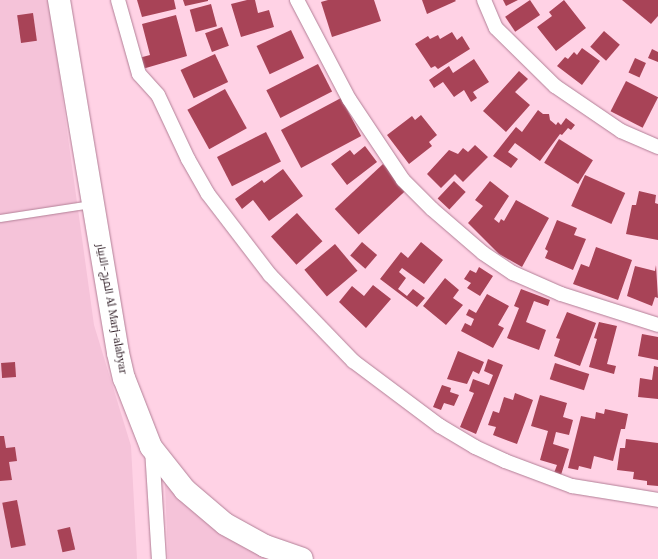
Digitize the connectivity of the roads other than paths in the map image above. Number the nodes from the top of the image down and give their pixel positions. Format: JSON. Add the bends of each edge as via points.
{"nodes":[{"id":1,"x":58,"y":0,"type":"edge"},
{"id":2,"x":118,"y":0,"type":"edge"},
{"id":3,"x":297,"y":0,"type":"edge"},
{"id":4,"x":484,"y":0,"type":"edge"},
{"id":5,"x":658,"y":147,"type":"edge"},
{"id":6,"x":94,"y":203,"type":"junction"},
{"id":7,"x":0,"y":218,"type":"edge"},
{"id":8,"x":658,"y":325,"type":"edge"},
{"id":9,"x":151,"y":447,"type":"junction"},
{"id":10,"x":658,"y":500,"type":"edge"},
{"id":11,"x":159,"y":559,"type":"edge"},
{"id":12,"x":302,"y":559,"type":"edge"}],
"edges":[{"from":1,"to":6,"type":"main road","name":"المرج-الابيار Al Marj-alabyar"},
{"from":2,"to":10,"type":"street","via":[[140,74],[158,96],[208,194],[270,275],[353,361],[440,426],[505,461],[572,486]]},
{"from":3,"to":8,"type":"street","via":[[350,99],[403,180],[432,209],[483,253],[514,274],[561,294]]},
{"from":4,"to":5,"type":"street","via":[[496,28],[555,86],[615,127]]},
{"from":6,"to":7,"type":"lane"},
{"from":6,"to":9,"type":"main road","name":"المرج-الابيار Al Marj-alabyar","via":[[118,353],[124,378]]},
{"from":9,"to":11,"type":"street"},
{"from":9,"to":12,"type":"main road","name":"المرج-الابيار Al Marj-alabyar","via":[[185,490],[225,524],[265,546]]}]}
